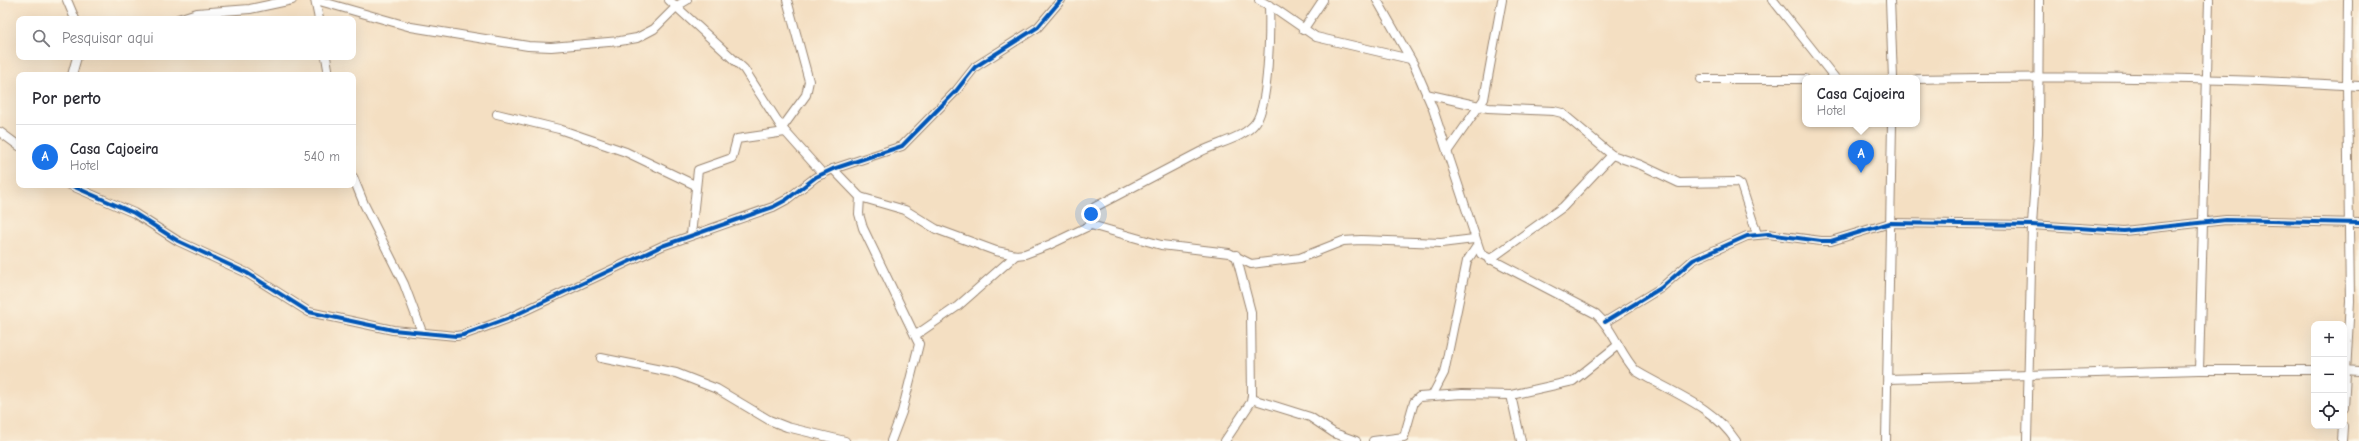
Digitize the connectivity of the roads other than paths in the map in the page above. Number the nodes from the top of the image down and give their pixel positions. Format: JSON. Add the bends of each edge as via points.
{"nodes":[{"id":1,"x":67,"y":0,"type":"edge"},
{"id":2,"x":292,"y":0,"type":"edge"},
{"id":3,"x":315,"y":0,"type":"edge"},
{"id":4,"x":669,"y":0,"type":"edge"},
{"id":5,"x":687,"y":0,"type":"edge"},
{"id":6,"x":787,"y":0,"type":"edge"},
{"id":7,"x":1061,"y":0,"type":"edge"},
{"id":8,"x":1259,"y":0,"type":"edge"},
{"id":9,"x":1323,"y":0,"type":"edge"},
{"id":10,"x":1377,"y":0,"type":"edge"},
{"id":11,"x":1502,"y":0,"type":"edge"},
{"id":12,"x":1773,"y":0,"type":"edge"},
{"id":13,"x":1890,"y":0,"type":"edge"},
{"id":14,"x":2039,"y":0,"type":"edge"},
{"id":15,"x":2209,"y":0,"type":"edge"},
{"id":16,"x":2348,"y":0,"type":"edge"},
{"id":17,"x":1269,"y":5,"type":"junction"},
{"id":18,"x":677,"y":6,"type":"junction"},
{"id":19,"x":74,"y":16,"type":"edge"},
{"id":20,"x":188,"y":16,"type":"edge"},
{"id":21,"x":318,"y":16,"type":"edge"},
{"id":22,"x":1303,"y":30,"type":"junction"},
{"id":23,"x":1410,"y":59,"type":"junction"},
{"id":24,"x":76,"y":60,"type":"edge"},
{"id":25,"x":326,"y":60,"type":"edge"},
{"id":26,"x":73,"y":72,"type":"edge"},
{"id":27,"x":328,"y":72,"type":"edge"},
{"id":28,"x":1833,"y":75,"type":"edge"},
{"id":29,"x":1893,"y":75,"type":"edge"},
{"id":30,"x":2039,"y":76,"type":"junction"},
{"id":31,"x":1920,"y":78,"type":"edge"},
{"id":32,"x":2208,"y":78,"type":"junction"},
{"id":33,"x":1701,"y":79,"type":"dead end"},
{"id":34,"x":1802,"y":79,"type":"edge"},
{"id":35,"x":2347,"y":85,"type":"junction"},
{"id":36,"x":2359,"y":86,"type":"edge"},
{"id":37,"x":1426,"y":94,"type":"junction"},
{"id":38,"x":1480,"y":106,"type":"junction"},
{"id":39,"x":497,"y":114,"type":"dead end"},
{"id":40,"x":1892,"y":127,"type":"edge"},
{"id":41,"x":784,"y":130,"type":"junction"},
{"id":42,"x":0,"y":132,"type":"edge"},
{"id":43,"x":16,"y":144,"type":"edge"},
{"id":44,"x":1447,"y":152,"type":"junction"},
{"id":45,"x":1612,"y":155,"type":"junction"},
{"id":46,"x":833,"y":169,"type":"junction"},
{"id":47,"x":822,"y":174,"type":"junction"},
{"id":48,"x":356,"y":184,"type":"edge"},
{"id":49,"x":695,"y":185,"type":"junction"},
{"id":50,"x":77,"y":188,"type":"edge"},
{"id":51,"x":860,"y":197,"type":"junction"},
{"id":52,"x":2204,"y":222,"type":"junction"},
{"id":53,"x":1890,"y":223,"type":"junction"},
{"id":54,"x":2350,"y":223,"type":"junction"},
{"id":55,"x":2359,"y":223,"type":"edge"},
{"id":56,"x":2032,"y":225,"type":"junction"},
{"id":57,"x":1091,"y":226,"type":"junction"},
{"id":58,"x":1757,"y":234,"type":"junction"},
{"id":59,"x":691,"y":236,"type":"junction"},
{"id":60,"x":1476,"y":243,"type":"junction"},
{"id":61,"x":1016,"y":254,"type":"junction"},
{"id":62,"x":1236,"y":255,"type":"junction"},
{"id":63,"x":1489,"y":260,"type":"junction"},
{"id":64,"x":1605,"y":322,"type":"junction"},
{"id":65,"x":422,"y":332,"type":"junction"},
{"id":66,"x":916,"y":335,"type":"junction"},
{"id":67,"x":1618,"y":345,"type":"junction"},
{"id":68,"x":2346,"y":357,"type":"edge"},
{"id":69,"x":600,"y":358,"type":"dead end"},
{"id":70,"x":2200,"y":370,"type":"junction"},
{"id":71,"x":2311,"y":370,"type":"edge"},
{"id":72,"x":2347,"y":370,"type":"edge"},
{"id":73,"x":2359,"y":371,"type":"edge"},
{"id":74,"x":2029,"y":376,"type":"junction"},
{"id":75,"x":1888,"y":379,"type":"junction"},
{"id":76,"x":1511,"y":395,"type":"junction"},
{"id":77,"x":1432,"y":396,"type":"junction"},
{"id":78,"x":1252,"y":398,"type":"junction"},
{"id":79,"x":2343,"y":429,"type":"edge"},
{"id":80,"x":845,"y":441,"type":"edge"},
{"id":81,"x":891,"y":441,"type":"edge"},
{"id":82,"x":1225,"y":441,"type":"edge"},
{"id":83,"x":1356,"y":441,"type":"edge"},
{"id":84,"x":1373,"y":441,"type":"edge"},
{"id":85,"x":1521,"y":441,"type":"edge"},
{"id":86,"x":1736,"y":441,"type":"edge"},
{"id":87,"x":1886,"y":441,"type":"edge"},
{"id":88,"x":2028,"y":441,"type":"edge"},
{"id":89,"x":2342,"y":441,"type":"edge"}],
"edges":[{"from":1,"to":19,"type":"street"},
{"from":2,"to":20,"type":"street","via":[[250,9]]},
{"from":3,"to":18,"type":"street","via":[[411,27],[528,46],[551,47],[620,42],[637,38],[654,29]]},
{"from":3,"to":21,"type":"street"},
{"from":4,"to":18,"type":"street"},
{"from":5,"to":18,"type":"street"},
{"from":6,"to":41,"type":"street","via":[[809,81],[806,95]]},
{"from":7,"to":46,"type":"street","via":[[1038,27],[976,67],[902,146]]},
{"from":8,"to":17,"type":"street"},
{"from":9,"to":22,"type":"street"},
{"from":10,"to":23,"type":"street"},
{"from":11,"to":38,"type":"street","via":[[1486,92]]},
{"from":12,"to":28,"type":"street"},
{"from":13,"to":29,"type":"street"},
{"from":14,"to":30,"type":"street"},
{"from":15,"to":32,"type":"street"},
{"from":16,"to":35,"type":"street"},
{"from":17,"to":22,"type":"street"},
{"from":17,"to":57,"type":"street","via":[[1271,35],[1265,87],[1260,114],[1250,130],[1200,152],[1095,207],[1090,215]]},
{"from":18,"to":41,"type":"street","via":[[744,69]]},
{"from":22,"to":23,"type":"street","via":[[1329,42]]},
{"from":23,"to":37,"type":"street"},
{"from":24,"to":26,"type":"street"},
{"from":25,"to":27,"type":"street"},
{"from":30,"to":31,"type":"street"},
{"from":30,"to":32,"type":"street"},
{"from":30,"to":56,"type":"street"},
{"from":32,"to":35,"type":"street"},
{"from":32,"to":52,"type":"street"},
{"from":33,"to":34,"type":"street"},
{"from":35,"to":36,"type":"street"},
{"from":35,"to":54,"type":"street"},
{"from":37,"to":38,"type":"street"},
{"from":37,"to":44,"type":"street"},
{"from":38,"to":44,"type":"street"},
{"from":38,"to":45,"type":"street","via":[[1562,113]]},
{"from":39,"to":49,"type":"street","via":[[559,129],[626,152]]},
{"from":40,"to":53,"type":"street"},
{"from":41,"to":47,"type":"street"},
{"from":41,"to":49,"type":"street","via":[[737,139],[732,158],[698,170]]},
{"from":42,"to":43,"type":"street"},
{"from":44,"to":60,"type":"street"},
{"from":45,"to":58,"type":"street","via":[[1641,165],[1678,183],[1737,182],[1741,185]]},
{"from":45,"to":63,"type":"street","via":[[1563,207]]},
{"from":46,"to":47,"type":"street"},
{"from":46,"to":51,"type":"street"},
{"from":47,"to":59,"type":"street","via":[[773,207]]},
{"from":48,"to":65,"type":"street","via":[[404,284]]},
{"from":49,"to":59,"type":"street"},
{"from":50,"to":65,"type":"street","via":[[134,213],[178,241],[247,273],[309,312],[367,325]]},
{"from":51,"to":61,"type":"street","via":[[905,210],[936,229],[996,251]]},
{"from":51,"to":66,"type":"street","via":[[859,214],[863,228]]},
{"from":52,"to":54,"type":"street","via":[[2248,220]]},
{"from":52,"to":56,"type":"street","via":[[2124,231]]},
{"from":52,"to":70,"type":"street"},
{"from":53,"to":56,"type":"street"},
{"from":53,"to":58,"type":"street","via":[[1831,241]]},
{"from":53,"to":75,"type":"street"},
{"from":54,"to":55,"type":"street"},
{"from":54,"to":68,"type":"street","via":[[2350,301]]},
{"from":56,"to":74,"type":"street"},
{"from":57,"to":61,"type":"street","via":[[1025,254]]},
{"from":57,"to":62,"type":"street","via":[[1161,245]]},
{"from":58,"to":64,"type":"street","via":[[1693,260],[1661,288]]},
{"from":59,"to":65,"type":"street","via":[[629,260],[507,319],[463,335]]},
{"from":60,"to":62,"type":"street","via":[[1344,241],[1300,258],[1250,264]]},
{"from":60,"to":63,"type":"street","via":[[1481,254]]},
{"from":60,"to":77,"type":"street","via":[[1467,261],[1444,373]]},
{"from":61,"to":66,"type":"street","via":[[964,302]]},
{"from":62,"to":78,"type":"street","via":[[1251,312]]},
{"from":63,"to":64,"type":"street","via":[[1586,308]]},
{"from":64,"to":67,"type":"street"},
{"from":66,"to":81,"type":"street","via":[[918,350],[902,412]]},
{"from":67,"to":76,"type":"street","via":[[1573,381]]},
{"from":67,"to":86,"type":"street","via":[[1628,363],[1636,371],[1711,412],[1726,426]]},
{"from":69,"to":80,"type":"street","via":[[676,373],[717,389],[775,423]]},
{"from":70,"to":71,"type":"street"},
{"from":70,"to":74,"type":"street"},
{"from":72,"to":73,"type":"street"},
{"from":74,"to":75,"type":"street"},
{"from":74,"to":88,"type":"street"},
{"from":75,"to":87,"type":"street"},
{"from":76,"to":77,"type":"street"},
{"from":76,"to":85,"type":"street"},
{"from":77,"to":84,"type":"street","via":[[1416,399],[1404,437]]},
{"from":78,"to":82,"type":"street"},
{"from":78,"to":83,"type":"street","via":[[1310,417],[1334,433]]},
{"from":79,"to":89,"type":"street"}]}
